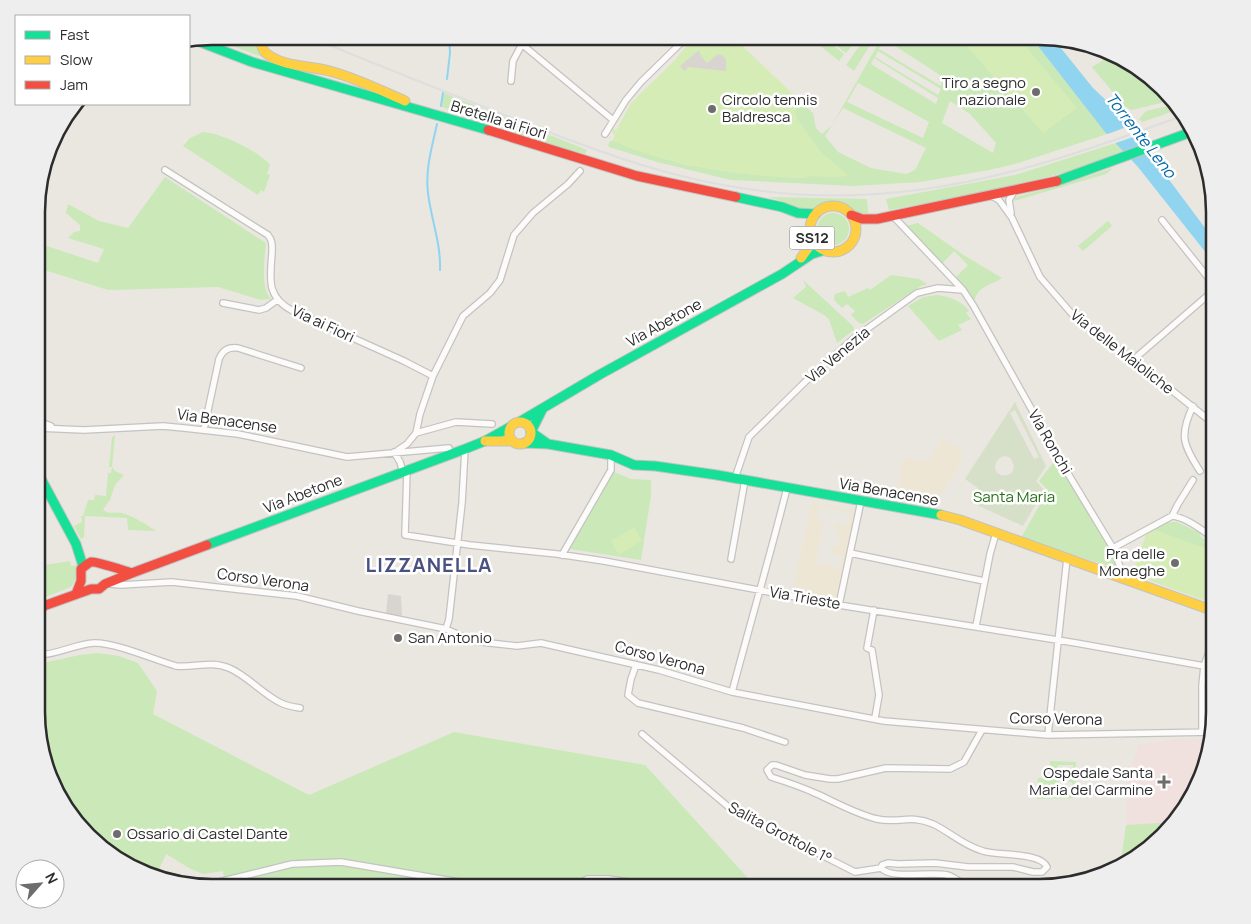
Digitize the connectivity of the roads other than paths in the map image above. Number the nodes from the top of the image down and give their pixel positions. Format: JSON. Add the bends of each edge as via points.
{"nodes":[{"id":1,"x":208,"y":45,"type":"edge"},
{"id":2,"x":261,"y":45,"type":"edge"},
{"id":3,"x":679,"y":45,"type":"edge"},
{"id":4,"x":511,"y":81,"type":"dead end"},
{"id":5,"x":442,"y":116,"type":"junction"},
{"id":6,"x":613,"y":120,"type":"junction"},
{"id":7,"x":605,"y":134,"type":"dead end"},
{"id":8,"x":1187,"y":134,"type":"edge"},
{"id":9,"x":165,"y":170,"type":"dead end"},
{"id":10,"x":580,"y":171,"type":"dead end"},
{"id":11,"x":1015,"y":190,"type":"junction"},
{"id":12,"x":990,"y":195,"type":"junction"},
{"id":13,"x":798,"y":213,"type":"junction"},
{"id":14,"x":816,"y":214,"type":"junction"},
{"id":15,"x":851,"y":215,"type":"junction"},
{"id":16,"x":893,"y":216,"type":"junction"},
{"id":17,"x":1012,"y":218,"type":"junction"},
{"id":18,"x":877,"y":220,"type":"junction"},
{"id":19,"x":1162,"y":220,"type":"dead end"},
{"id":20,"x":811,"y":228,"type":"junction"},
{"id":21,"x":855,"y":234,"type":"junction"},
{"id":22,"x":825,"y":250,"type":"junction"},
{"id":23,"x":798,"y":263,"type":"junction"},
{"id":24,"x":1206,"y":275,"type":"edge"},
{"id":25,"x":963,"y":290,"type":"junction"},
{"id":26,"x":1206,"y":297,"type":"edge"},
{"id":27,"x":277,"y":300,"type":"junction"},
{"id":28,"x":222,"y":303,"type":"dead end"},
{"id":29,"x":1133,"y":360,"type":"junction"},
{"id":30,"x":301,"y":368,"type":"dead end"},
{"id":31,"x":432,"y":376,"type":"junction"},
{"id":32,"x":1193,"y":406,"type":"junction"},
{"id":33,"x":543,"y":408,"type":"junction"},
{"id":34,"x":1206,"y":417,"type":"edge"},
{"id":35,"x":521,"y":421,"type":"junction"},
{"id":36,"x":45,"y":424,"type":"edge"},
{"id":37,"x":492,"y":424,"type":"dead end"},
{"id":38,"x":510,"y":426,"type":"junction"},
{"id":39,"x":45,"y":428,"type":"edge"},
{"id":40,"x":55,"y":428,"type":"junction"},
{"id":41,"x":204,"y":429,"type":"junction"},
{"id":42,"x":531,"y":432,"type":"junction"},
{"id":43,"x":416,"y":433,"type":"junction"},
{"id":44,"x":484,"y":441,"type":"junction"},
{"id":45,"x":512,"y":441,"type":"junction"},
{"id":46,"x":524,"y":443,"type":"junction"},
{"id":47,"x":548,"y":444,"type":"junction"},
{"id":48,"x":449,"y":448,"type":"dead end"},
{"id":49,"x":465,"y":449,"type":"junction"},
{"id":50,"x":394,"y":452,"type":"junction"},
{"id":51,"x":611,"y":455,"type":"junction"},
{"id":52,"x":405,"y":471,"type":"junction"},
{"id":53,"x":1200,"y":471,"type":"dead end"},
{"id":54,"x":735,"y":478,"type":"junction"},
{"id":55,"x":745,"y":480,"type":"junction"},
{"id":56,"x":1193,"y":480,"type":"dead end"},
{"id":57,"x":45,"y":486,"type":"edge"},
{"id":58,"x":787,"y":488,"type":"junction"},
{"id":59,"x":861,"y":501,"type":"junction"},
{"id":60,"x":1172,"y":516,"type":"junction"},
{"id":61,"x":996,"y":533,"type":"junction"},
{"id":62,"x":1206,"y":534,"type":"edge"},
{"id":63,"x":458,"y":543,"type":"junction"},
{"id":64,"x":76,"y":544,"type":"junction"},
{"id":65,"x":1113,"y":548,"type":"junction"},
{"id":66,"x":850,"y":554,"type":"junction"},
{"id":67,"x":562,"y":555,"type":"junction"},
{"id":68,"x":1068,"y":558,"type":"junction"},
{"id":69,"x":731,"y":559,"type":"dead end"},
{"id":70,"x":95,"y":561,"type":"junction"},
{"id":71,"x":83,"y":566,"type":"junction"},
{"id":72,"x":104,"y":566,"type":"junction"},
{"id":73,"x":132,"y":573,"type":"junction"},
{"id":74,"x":1125,"y":580,"type":"junction"},
{"id":75,"x":81,"y":581,"type":"junction"},
{"id":76,"x":984,"y":581,"type":"junction"},
{"id":77,"x":105,"y":584,"type":"junction"},
{"id":78,"x":91,"y":589,"type":"junction"},
{"id":79,"x":760,"y":590,"type":"junction"},
{"id":80,"x":76,"y":594,"type":"junction"},
{"id":81,"x":839,"y":604,"type":"junction"},
{"id":82,"x":45,"y":605,"type":"edge"},
{"id":83,"x":1206,"y":608,"type":"edge"},
{"id":84,"x":874,"y":610,"type":"junction"},
{"id":85,"x":976,"y":626,"type":"junction"},
{"id":86,"x":446,"y":629,"type":"junction"},
{"id":87,"x":1057,"y":640,"type":"junction"},
{"id":88,"x":45,"y":654,"type":"edge"},
{"id":89,"x":1206,"y":660,"type":"edge"},
{"id":90,"x":636,"y":665,"type":"junction"},
{"id":91,"x":1204,"y":666,"type":"junction"},
{"id":92,"x":732,"y":692,"type":"junction"},
{"id":93,"x":300,"y":708,"type":"dead end"},
{"id":94,"x":874,"y":718,"type":"junction"},
{"id":95,"x":982,"y":730,"type":"junction"},
{"id":96,"x":1202,"y":732,"type":"joint"},
{"id":97,"x":642,"y":734,"type":"dead end"},
{"id":98,"x":1048,"y":735,"type":"junction"},
{"id":99,"x":785,"y":742,"type":"dead end"},
{"id":100,"x":881,"y":868,"type":"junction"},
{"id":101,"x":231,"y":879,"type":"edge"},
{"id":102,"x":441,"y":879,"type":"edge"},
{"id":103,"x":587,"y":879,"type":"edge"},
{"id":104,"x":608,"y":879,"type":"edge"},
{"id":105,"x":955,"y":879,"type":"edge"}],
"edges":[{"from":1,"to":5,"type":"main road","name":"Bretella ai Fiori","via":[[252,62]]},
{"from":2,"to":5,"type":"main road","via":[[264,51],[278,59],[332,71]]},
{"from":3,"to":6,"type":"street","via":[[641,82]]},
{"from":4,"to":6,"type":"street","via":[[513,61],[524,46]]},
{"from":5,"to":13,"type":"main road","name":"Bretella ai Fiori","via":[[637,176]]},
{"from":6,"to":7,"type":"street"},
{"from":8,"to":11,"type":"main road","number":"SS12","via":[[1053,182]]},
{"from":9,"to":27,"type":"street","name":"Via ai Fiori","via":[[268,235],[273,243],[272,288]]},
{"from":10,"to":31,"type":"street","via":[[533,213],[514,236],[496,287],[463,316]]},
{"from":11,"to":12,"type":"main road","number":"SS12"},
{"from":11,"to":17,"type":"street","name":"Via delle Maioliche","via":[[1010,200]]},
{"from":12,"to":16,"type":"main road","number":"SS12"},
{"from":12,"to":17,"type":"street","name":"Via delle Maioliche","via":[[999,200]]},
{"from":13,"to":14,"type":"main road","name":"Bretella ai Fiori"},
{"from":13,"to":20,"type":"main road","name":"Bretella ai Fiori"},
{"from":14,"to":15,"type":"main road","number":"SS12","via":[[830,206]]},
{"from":14,"to":20,"type":"main road","number":"SS12"},
{"from":15,"to":18,"type":"main road","number":"SS12"},
{"from":15,"to":21,"type":"main road","number":"SS12","via":[[856,226]]},
{"from":16,"to":18,"type":"main road","number":"SS12"},
{"from":16,"to":25,"type":"street"},
{"from":17,"to":29,"type":"street","name":"Via delle Maioliche","via":[[1034,268],[1049,288],[1072,314]]},
{"from":18,"to":21,"type":"main road","number":"SS12"},
{"from":19,"to":24,"type":"street"},
{"from":20,"to":22,"type":"main road","number":"SS12","via":[[817,245]]},
{"from":20,"to":23,"type":"main road","number":"SS12","via":[[809,247]]},
{"from":21,"to":22,"type":"main road","number":"SS12","via":[[846,248],[834,252]]},
{"from":22,"to":23,"type":"main road","number":"SS12"},
{"from":23,"to":33,"type":"main road","name":"Via Abetone","number":"SS12"},
{"from":25,"to":54,"type":"street","name":"Via Venezia","via":[[938,288],[917,293],[853,339],[749,437]]},
{"from":25,"to":65,"type":"street","name":"Via Ronchi"},
{"from":26,"to":29,"type":"street"},
{"from":27,"to":28,"type":"street","via":[[259,310]]},
{"from":27,"to":31,"type":"street","name":"Via ai Fiori","via":[[293,311]]},
{"from":29,"to":32,"type":"street","name":"Via delle Maioliche"},
{"from":30,"to":41,"type":"street","via":[[238,348],[222,352]]},
{"from":31,"to":43,"type":"street"},
{"from":32,"to":34,"type":"street","name":"Via delle Maioliche"},
{"from":32,"to":53,"type":"street","via":[[1184,426],[1184,441]]},
{"from":33,"to":35,"type":"main road","number":"SS12"},
{"from":33,"to":42,"type":"main road"},
{"from":35,"to":38,"type":"main road","number":"SS12"},
{"from":35,"to":42,"type":"main road"},
{"from":36,"to":40,"type":"street"},
{"from":37,"to":43,"type":"street","via":[[456,422]]},
{"from":38,"to":44,"type":"main road","number":"SS12"},
{"from":38,"to":45,"type":"main road","via":[[508,436]]},
{"from":39,"to":40,"type":"street"},
{"from":40,"to":41,"type":"street","name":"Via Benacense","via":[[163,426]]},
{"from":41,"to":50,"type":"street","name":"Via Benacense","via":[[347,457]]},
{"from":42,"to":46,"type":"main road"},
{"from":42,"to":47,"type":"main road","name":"Via Benacense"},
{"from":43,"to":50,"type":"street"},
{"from":44,"to":45,"type":"main road","number":"SS12"},
{"from":44,"to":49,"type":"main road","name":"Via Abetone","number":"SS12"},
{"from":45,"to":46,"type":"main road","number":"SS12"},
{"from":46,"to":47,"type":"main road","name":"Via Benacense"},
{"from":47,"to":51,"type":"main road","name":"Via Benacense"},
{"from":48,"to":50,"type":"street","name":"Via Benacense"},
{"from":49,"to":52,"type":"main road","name":"Via Abetone","number":"SS12"},
{"from":49,"to":63,"type":"street"},
{"from":50,"to":52,"type":"street"},
{"from":51,"to":54,"type":"main road","name":"Via Benacense","via":[[634,465]]},
{"from":51,"to":67,"type":"street","via":[[611,470]]},
{"from":52,"to":63,"type":"street","name":"Via Trieste","via":[[405,535]]},
{"from":52,"to":73,"type":"main road","name":"Via Abetone","number":"SS12"},
{"from":54,"to":55,"type":"main road","name":"Via Benacense"},
{"from":55,"to":58,"type":"main road","name":"Via Benacense"},
{"from":55,"to":69,"type":"street"},
{"from":56,"to":60,"type":"street"},
{"from":57,"to":64,"type":"main road"},
{"from":58,"to":59,"type":"main road","name":"Via Benacense"},
{"from":58,"to":79,"type":"street"},
{"from":59,"to":61,"type":"main road","name":"Via Benacense","via":[[935,513]]},
{"from":59,"to":66,"type":"street"},
{"from":60,"to":62,"type":"street"},
{"from":60,"to":65,"type":"street"},
{"from":61,"to":68,"type":"main road","name":"Via Benacense"},
{"from":61,"to":76,"type":"street"},
{"from":63,"to":67,"type":"street","name":"Via Trieste"},
{"from":63,"to":86,"type":"street"},
{"from":64,"to":70,"type":"main road"},
{"from":64,"to":71,"type":"main road"},
{"from":65,"to":74,"type":"street","name":"Via Ronchi"},
{"from":66,"to":76,"type":"street"},
{"from":66,"to":81,"type":"street"},
{"from":67,"to":79,"type":"street","name":"Via Trieste"},
{"from":68,"to":74,"type":"main road","name":"Via Benacense"},
{"from":68,"to":87,"type":"street"},
{"from":70,"to":71,"type":"main road"},
{"from":70,"to":72,"type":"main road"},
{"from":71,"to":75,"type":"main road"},
{"from":72,"to":73,"type":"main road"},
{"from":72,"to":77,"type":"main road","via":[[108,576]]},
{"from":73,"to":77,"type":"main road","number":"SS12"},
{"from":74,"to":83,"type":"main road","name":"Via Benacense"},
{"from":75,"to":78,"type":"main road"},
{"from":75,"to":80,"type":"main road"},
{"from":76,"to":85,"type":"street"},
{"from":77,"to":78,"type":"main road","number":"SS12"},
{"from":77,"to":86,"type":"street","name":"Corso Verona","via":[[172,582],[297,596]]},
{"from":78,"to":80,"type":"main road","number":"SS12"},
{"from":79,"to":81,"type":"street","name":"Via Trieste"},
{"from":79,"to":92,"type":"street"},
{"from":80,"to":82,"type":"main road","number":"SS12"},
{"from":81,"to":84,"type":"street","name":"Via Trieste"},
{"from":84,"to":85,"type":"street","name":"Via Trieste"},
{"from":84,"to":94,"type":"street","via":[[867,648],[872,650],[875,658],[879,694]]},
{"from":85,"to":87,"type":"street","name":"Via Trieste"},
{"from":86,"to":90,"type":"street","name":"Corso Verona","via":[[472,641],[517,646],[541,642]]},
{"from":87,"to":91,"type":"street","name":"Via Trieste"},
{"from":87,"to":98,"type":"street"},
{"from":88,"to":93,"type":"street","via":[[94,643],[176,666],[208,663],[229,668],[282,704]]},
{"from":89,"to":91,"type":"street"},
{"from":90,"to":92,"type":"street","name":"Corso Verona"},
{"from":90,"to":99,"type":"street","via":[[628,695],[638,703],[743,728]]},
{"from":91,"to":96,"type":"street"},
{"from":92,"to":94,"type":"street","name":"Corso Verona"},
{"from":94,"to":95,"type":"street","name":"Corso Verona"},
{"from":95,"to":98,"type":"street","name":"Corso Verona"},
{"from":95,"to":100,"type":"street","name":"Salita Grottole 1°","via":[[964,762],[950,769],[891,768],[830,778],[805,775],[776,765],[769,767],[771,777],[800,786],[866,816],[882,820],[919,819],[974,848],[1038,858],[1047,867],[1042,872],[1013,867],[935,863],[888,863]]},
{"from":96,"to":98,"type":"street","name":"Corso Verona"},
{"from":97,"to":100,"type":"street","name":"Salita Grottole 1°","via":[[731,809],[855,872]]},
{"from":100,"to":105,"type":"street","via":[[892,874],[927,873]]},
{"from":101,"to":102,"type":"street","via":[[292,864],[341,862]]},
{"from":103,"to":104,"type":"street"}]}
